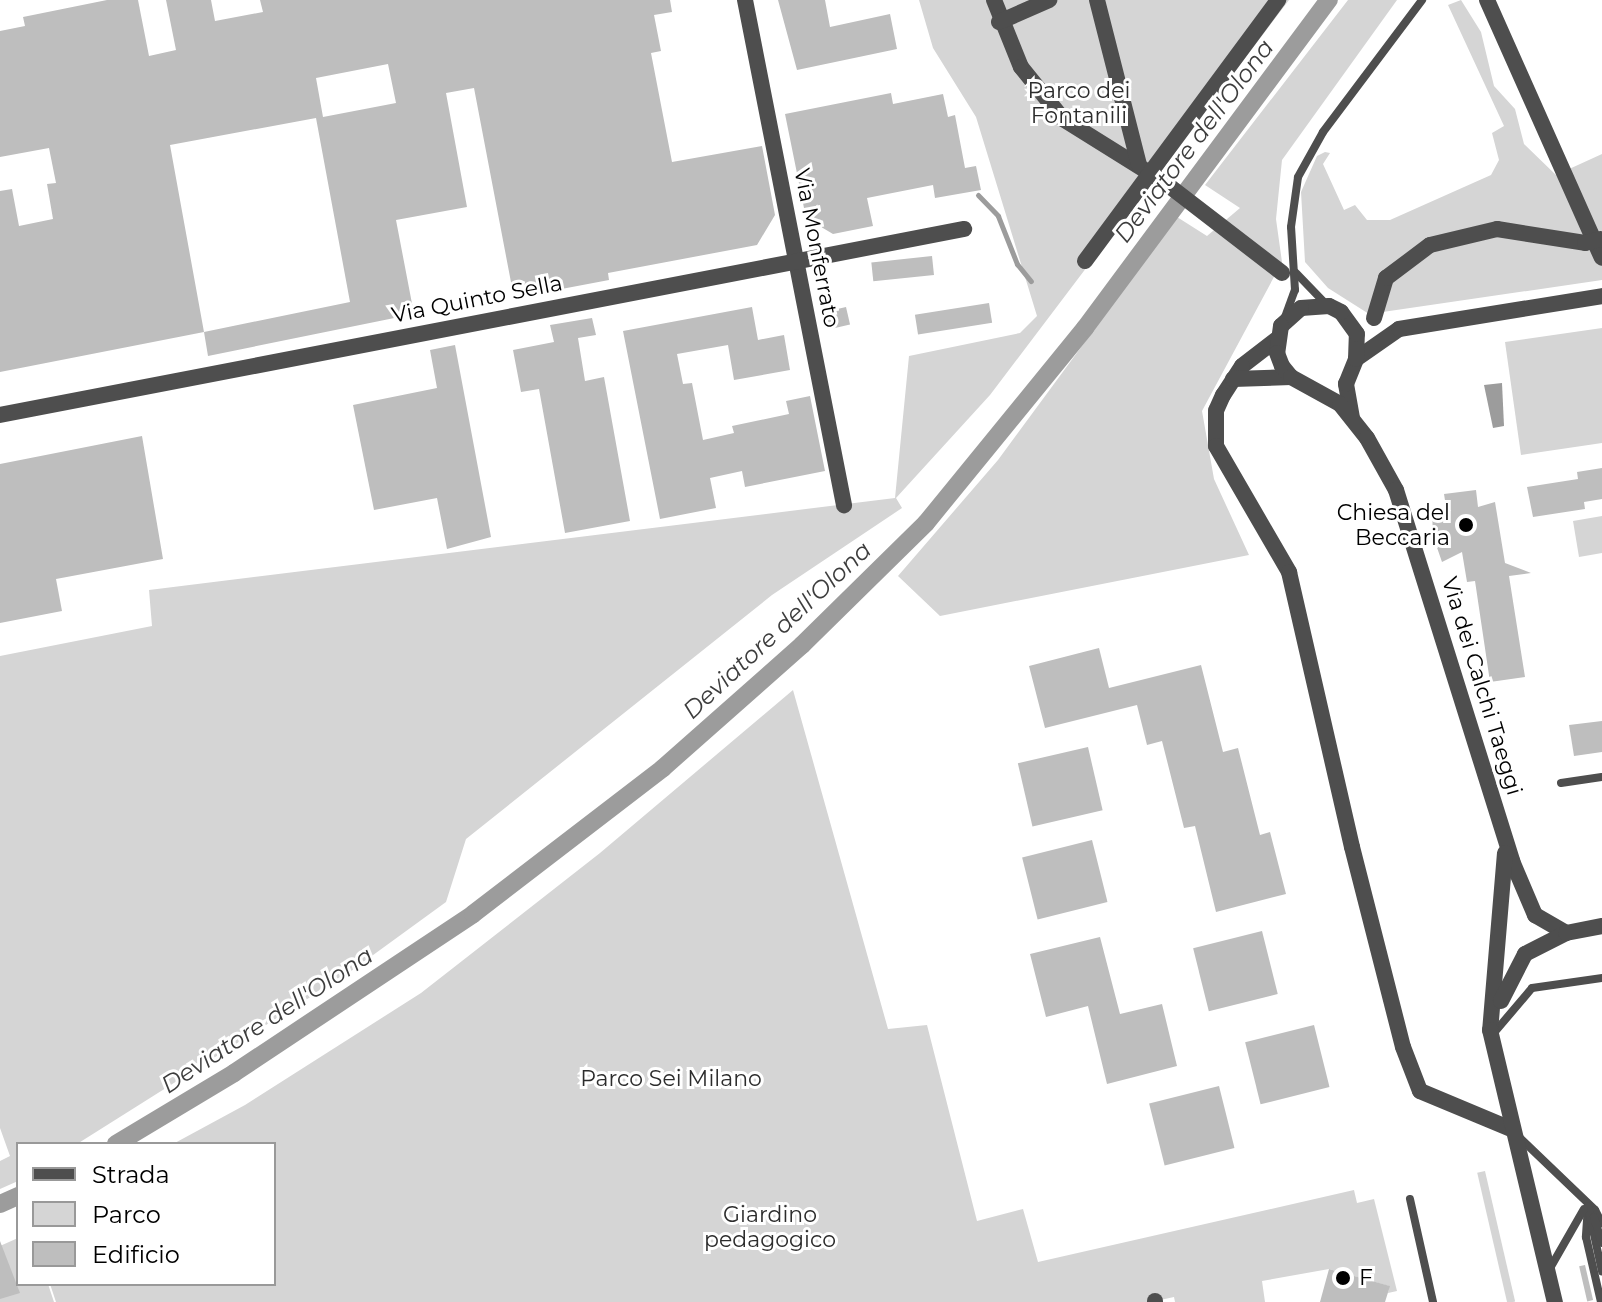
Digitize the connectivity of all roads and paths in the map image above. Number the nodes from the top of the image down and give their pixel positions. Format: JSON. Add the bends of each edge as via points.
{"nodes":[{"id":1,"x":745,"y":0,"type":"edge"},
{"id":2,"x":994,"y":0,"type":"edge"},
{"id":3,"x":1049,"y":0,"type":"edge"},
{"id":4,"x":1097,"y":0,"type":"edge"},
{"id":5,"x":1278,"y":0,"type":"edge"},
{"id":6,"x":1422,"y":0,"type":"edge"},
{"id":7,"x":1487,"y":0,"type":"edge"},
{"id":8,"x":999,"y":22,"type":"junction"},
{"id":9,"x":1143,"y":168,"type":"junction"},
{"id":10,"x":964,"y":229,"type":"dead end"},
{"id":11,"x":1600,"y":246,"type":"edge"},
{"id":12,"x":796,"y":259,"type":"junction"},
{"id":13,"x":1085,"y":261,"type":"dead end"},
{"id":14,"x":1288,"y":271,"type":"junction"},
{"id":15,"x":1602,"y":296,"type":"edge"},
{"id":16,"x":1329,"y":306,"type":"junction"},
{"id":17,"x":1374,"y":318,"type":"dead end"},
{"id":18,"x":1351,"y":322,"type":"junction"},
{"id":19,"x":1399,"y":329,"type":"junction"},
{"id":20,"x":1279,"y":333,"type":"junction"},
{"id":21,"x":1353,"y":364,"type":"junction"},
{"id":22,"x":1233,"y":379,"type":"junction"},
{"id":23,"x":1297,"y":380,"type":"junction"},
{"id":24,"x":0,"y":415,"type":"edge"},
{"id":25,"x":1352,"y":418,"type":"junction"},
{"id":26,"x":844,"y":505,"type":"dead end"},
{"id":27,"x":1602,"y":777,"type":"edge"},
{"id":28,"x":1561,"y":783,"type":"dead end"},
{"id":29,"x":1504,"y":839,"type":"junction"},
{"id":30,"x":1602,"y":926,"type":"edge"},
{"id":31,"x":1566,"y":933,"type":"junction"},
{"id":32,"x":1602,"y":978,"type":"edge"},
{"id":33,"x":1493,"y":1034,"type":"junction"},
{"id":34,"x":1511,"y":1129,"type":"junction"},
{"id":35,"x":1410,"y":1199,"type":"dead end"},
{"id":36,"x":1588,"y":1206,"type":"junction"},
{"id":37,"x":1602,"y":1223,"type":"edge"},
{"id":38,"x":1602,"y":1243,"type":"edge"},
{"id":39,"x":1602,"y":1271,"type":"edge"},
{"id":40,"x":1548,"y":1273,"type":"junction"},
{"id":41,"x":1433,"y":1302,"type":"edge"},
{"id":42,"x":1555,"y":1302,"type":"edge"},
{"id":43,"x":1601,"y":1302,"type":"edge"}],
"edges":[{"from":1,"to":12,"type":"street","name":"Via Monferrato"},
{"from":2,"to":8,"type":"street"},
{"from":3,"to":8,"type":"street"},
{"from":4,"to":9,"type":"street"},
{"from":5,"to":9,"type":"street"},
{"from":6,"to":14,"type":"lane","via":[[1323,132],[1298,177]]},
{"from":7,"to":11,"type":"street"},
{"from":8,"to":9,"type":"street","via":[[1042,99],[1091,139]]},
{"from":9,"to":13,"type":"street"},
{"from":9,"to":14,"type":"street"},
{"from":10,"to":12,"type":"street","name":"Via Quinto Sella"},
{"from":11,"to":17,"type":"street","via":[[1497,229],[1430,245],[1386,278]]},
{"from":12,"to":24,"type":"street","name":"Via Quinto Sella"},
{"from":12,"to":26,"type":"street","name":"Via Monferrato"},
{"from":14,"to":16,"type":"lane"},
{"from":14,"to":20,"type":"lane","via":[[1295,290]]},
{"from":15,"to":19,"type":"street"},
{"from":16,"to":18,"type":"street"},
{"from":16,"to":20,"type":"street","via":[[1301,308]]},
{"from":18,"to":19,"type":"street"},
{"from":18,"to":21,"type":"street","name":"Via dei Calchi Taeggi","via":[[1357,334]]},
{"from":19,"to":21,"type":"street","via":[[1368,346]]},
{"from":20,"to":22,"type":"street"},
{"from":20,"to":23,"type":"street","via":[[1277,353]]},
{"from":21,"to":23,"type":"street","via":[[1330,385]]},
{"from":21,"to":25,"type":"street","name":"Via dei Calchi Taeggi","via":[[1346,384]]},
{"from":22,"to":23,"type":"street"},
{"from":22,"to":34,"type":"street","via":[[1216,411],[1216,446],[1289,572],[1403,1047],[1420,1091]]},
{"from":23,"to":25,"type":"street","name":"Via dei Calchi Taeggi","via":[[1340,404]]},
{"from":25,"to":29,"type":"street","name":"Via dei Calchi Taeggi","via":[[1389,477],[1411,526]]},
{"from":27,"to":28,"type":"lane"},
{"from":29,"to":31,"type":"street","name":"Via dei Calchi Taeggi","via":[[1535,915]]},
{"from":29,"to":33,"type":"street","name":"Via dei Calchi Taeggi"},
{"from":30,"to":31,"type":"street"},
{"from":31,"to":33,"type":"street","name":"Via dei Calchi Taeggi","via":[[1520,958],[1505,984]]},
{"from":32,"to":33,"type":"lane","via":[[1532,988]]},
{"from":33,"to":34,"type":"street","name":"Via dei Calchi Taeggi"},
{"from":34,"to":36,"type":"lane"},
{"from":34,"to":40,"type":"street","name":"Via dei Calchi Taeggi"},
{"from":35,"to":41,"type":"lane"},
{"from":36,"to":37,"type":"lane"},
{"from":36,"to":38,"type":"lane"},
{"from":36,"to":39,"type":"lane"},
{"from":36,"to":40,"type":"lane"},
{"from":36,"to":43,"type":"lane","via":[[1586,1237]]},
{"from":40,"to":42,"type":"street","name":"Via dei Calchi Taeggi"}]}
